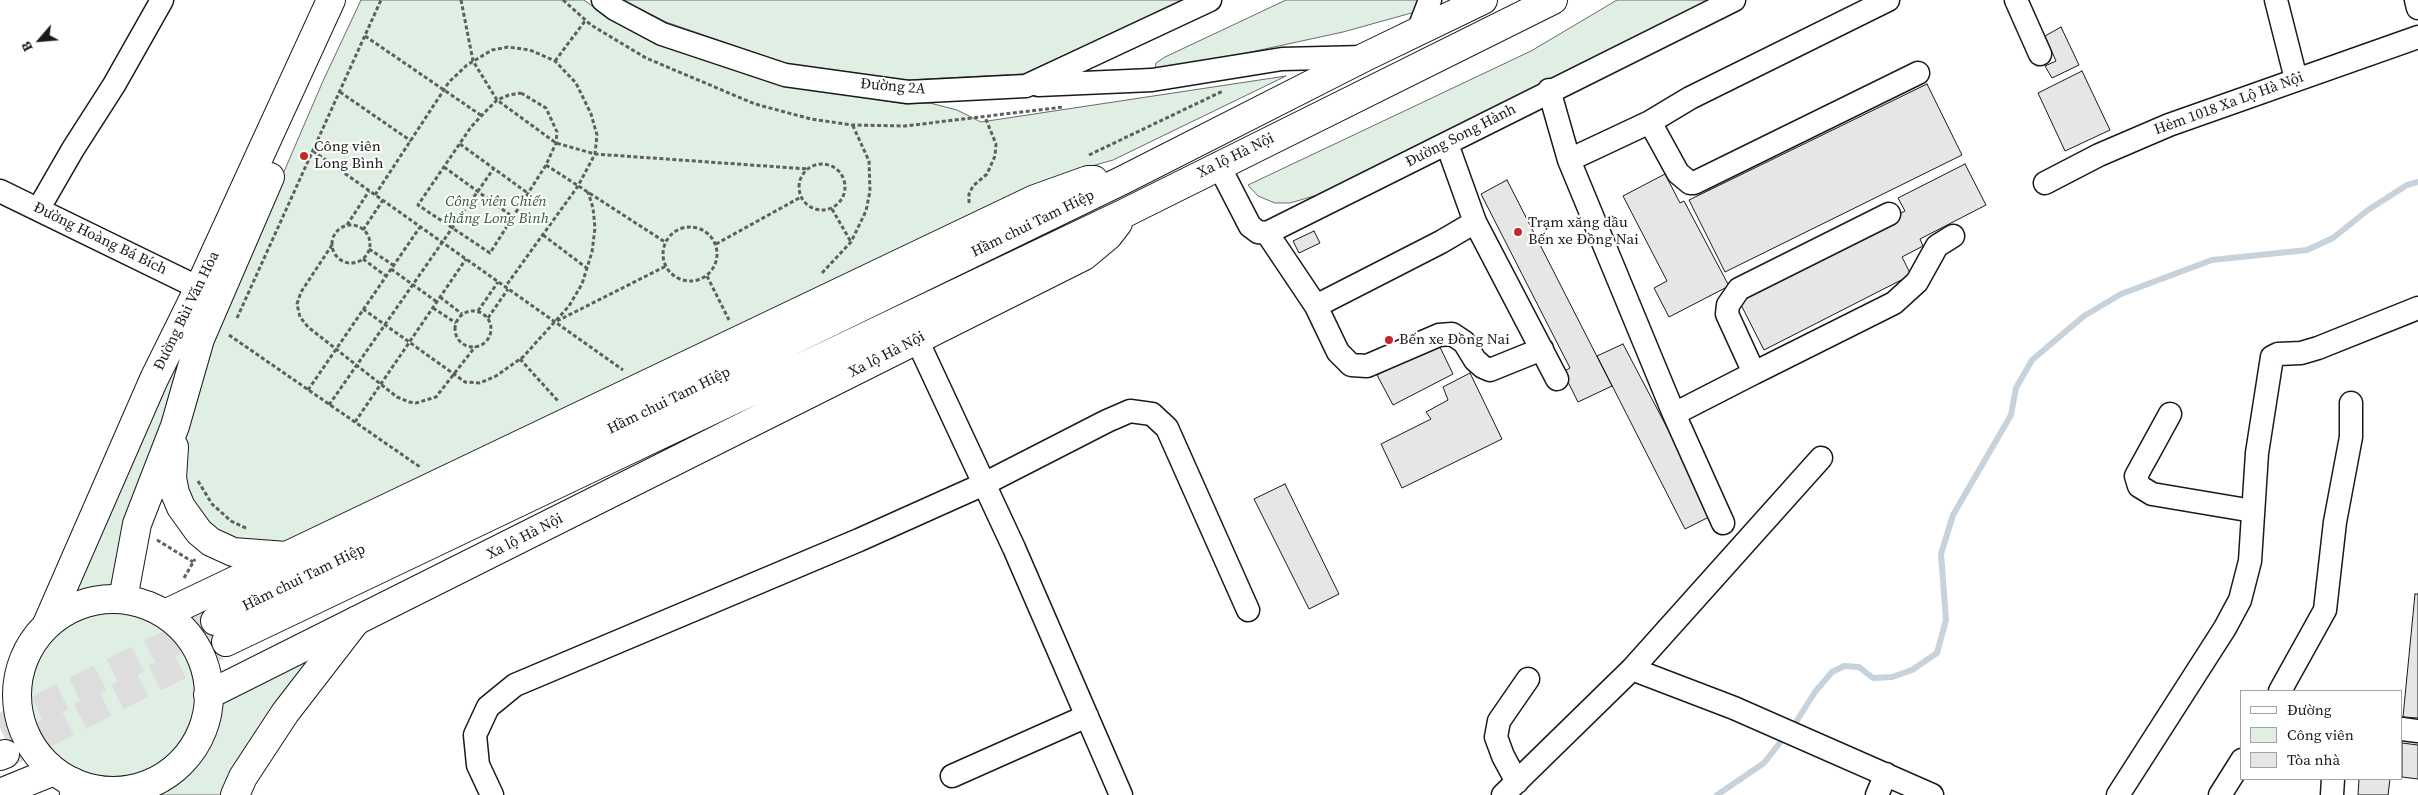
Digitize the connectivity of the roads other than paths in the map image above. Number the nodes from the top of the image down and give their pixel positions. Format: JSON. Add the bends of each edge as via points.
{"nodes":[{"id":1,"x":162,"y":0,"type":"edge"},
{"id":2,"x":331,"y":0,"type":"edge"},
{"id":3,"x":349,"y":0,"type":"edge"},
{"id":4,"x":603,"y":0,"type":"edge"},
{"id":5,"x":1210,"y":0,"type":"edge"},
{"id":6,"x":1430,"y":0,"type":"edge"},
{"id":7,"x":1483,"y":0,"type":"edge"},
{"id":8,"x":1553,"y":0,"type":"edge"},
{"id":9,"x":1734,"y":0,"type":"edge"},
{"id":10,"x":1888,"y":0,"type":"edge"},
{"id":11,"x":2016,"y":0,"type":"edge"},
{"id":12,"x":2276,"y":0,"type":"edge"},
{"id":13,"x":2416,"y":0,"type":"edge"},
{"id":14,"x":2418,"y":8,"type":"edge"},
{"id":15,"x":1418,"y":31,"type":"junction"},
{"id":16,"x":2418,"y":37,"type":"edge"},
{"id":17,"x":2040,"y":54,"type":"dead end"},
{"id":18,"x":1365,"y":56,"type":"junction"},
{"id":19,"x":1918,"y":74,"type":"dead end"},
{"id":20,"x":2296,"y":79,"type":"junction"},
{"id":21,"x":1026,"y":86,"type":"junction"},
{"id":22,"x":1549,"y":90,"type":"junction"},
{"id":23,"x":1650,"y":122,"type":"junction"},
{"id":24,"x":1447,"y":144,"type":"junction"},
{"id":25,"x":1569,"y":160,"type":"junction"},
{"id":26,"x":1218,"y":164,"type":"junction"},
{"id":27,"x":1123,"y":180,"type":"junction"},
{"id":28,"x":2045,"y":183,"type":"dead end"},
{"id":29,"x":0,"y":191,"type":"edge"},
{"id":30,"x":39,"y":208,"type":"junction"},
{"id":31,"x":1127,"y":212,"type":"junction"},
{"id":32,"x":1889,"y":214,"type":"dead end"},
{"id":33,"x":1475,"y":222,"type":"junction"},
{"id":34,"x":1267,"y":232,"type":"junction"},
{"id":35,"x":1953,"y":236,"type":"dead end"},
{"id":36,"x":209,"y":292,"type":"junction"},
{"id":37,"x":1316,"y":306,"type":"junction"},
{"id":38,"x":2418,"y":308,"type":"edge"},
{"id":39,"x":917,"y":340,"type":"junction"},
{"id":40,"x":1542,"y":349,"type":"junction"},
{"id":41,"x":1754,"y":373,"type":"junction"},
{"id":42,"x":1557,"y":379,"type":"dead end"},
{"id":43,"x":2351,"y":403,"type":"dead end"},
{"id":44,"x":1674,"y":414,"type":"junction"},
{"id":45,"x":175,"y":426,"type":"junction"},
{"id":46,"x":1822,"y":458,"type":"dead end"},
{"id":47,"x":2146,"y":458,"type":"dead end"},
{"id":48,"x":984,"y":484,"type":"junction"},
{"id":49,"x":2253,"y":511,"type":"junction"},
{"id":50,"x":1723,"y":523,"type":"dead end"},
{"id":51,"x":286,"y":556,"type":"junction"},
{"id":52,"x":123,"y":599,"type":"junction"},
{"id":53,"x":1248,"y":610,"type":"dead end"},
{"id":54,"x":167,"y":613,"type":"junction"},
{"id":55,"x":356,"y":622,"type":"junction"},
{"id":56,"x":47,"y":624,"type":"junction"},
{"id":57,"x":1632,"y":669,"type":"junction"},
{"id":58,"x":1528,"y":679,"type":"dead end"},
{"id":59,"x":10,"y":686,"type":"edge"},
{"id":60,"x":2281,"y":690,"type":"edge"},
{"id":61,"x":208,"y":695,"type":"junction"},
{"id":62,"x":1087,"y":716,"type":"junction"},
{"id":63,"x":2403,"y":729,"type":"edge"},
{"id":64,"x":2418,"y":731,"type":"edge"},
{"id":65,"x":2240,"y":763,"type":"edge"},
{"id":66,"x":1886,"y":774,"type":"junction"},
{"id":67,"x":952,"y":776,"type":"dead end"},
{"id":68,"x":2333,"y":780,"type":"edge"},
{"id":69,"x":67,"y":783,"type":"edge"},
{"id":70,"x":1510,"y":788,"type":"edge"},
{"id":71,"x":143,"y":791,"type":"edge"},
{"id":72,"x":0,"y":793,"type":"edge"},
{"id":73,"x":235,"y":795,"type":"edge"},
{"id":74,"x":492,"y":795,"type":"edge"},
{"id":75,"x":1121,"y":795,"type":"edge"},
{"id":76,"x":1877,"y":795,"type":"edge"},
{"id":77,"x":1932,"y":795,"type":"edge"},
{"id":78,"x":2118,"y":795,"type":"edge"},
{"id":79,"x":2220,"y":795,"type":"edge"},
{"id":80,"x":2332,"y":795,"type":"edge"}],
"edges":[{"from":1,"to":30,"type":"street"},
{"from":2,"to":36,"type":"main road","name":"Đường Bùi Văn Hòa"},
{"from":3,"to":36,"type":"main road","name":"Đường Bùi Văn Hòa"},
{"from":4,"to":21,"type":"street","name":"Đường 2A","via":[[662,34],[785,75],[908,92]]},
{"from":5,"to":21,"type":"street","name":"Đường 2A"},
{"from":6,"to":15,"type":"street"},
{"from":7,"to":15,"type":"main road","name":"Xa lộ Hà Nội"},
{"from":8,"to":26,"type":"main road","name":"Xa lộ Hà Nội"},
{"from":9,"to":22,"type":"street","name":"Đường Song Hành"},
{"from":10,"to":23,"type":"street","via":[[1690,98]]},
{"from":11,"to":17,"type":"street"},
{"from":12,"to":20,"type":"street"},
{"from":13,"to":14,"type":"street"},
{"from":15,"to":18,"type":"main road","name":"Xa lộ Hà Nội"},
{"from":16,"to":20,"type":"street","name":"Hẻm 1018 Xa Lộ Hà Nội"},
{"from":18,"to":21,"type":"street","via":[[1282,59],[1152,80]]},
{"from":18,"to":27,"type":"main road","name":"Xa lộ Hà Nội"},
{"from":19,"to":23,"type":"street","via":[[1694,183],[1678,173]]},
{"from":20,"to":28,"type":"street","name":"Hẻm 1018 Xa Lộ Hà Nội","via":[[2099,154]]},
{"from":22,"to":24,"type":"street","name":"Đường Song Hành"},
{"from":22,"to":25,"type":"street"},
{"from":23,"to":25,"type":"street"},
{"from":24,"to":33,"type":"street"},
{"from":24,"to":34,"type":"street","name":"Đường Song Hành"},
{"from":25,"to":44,"type":"street"},
{"from":26,"to":31,"type":"main road","name":"Xa lộ Hà Nội"},
{"from":26,"to":34,"type":"street","via":[[1250,226],[1258,232]]},
{"from":27,"to":31,"type":"main road","name":"Hầm chui Tam Hiệp","via":[[220,632]]},
{"from":27,"to":51,"type":"main road","name":"Xa lộ Hà Nội","via":[[1088,180],[1035,200]]},
{"from":29,"to":30,"type":"street","name":"Đường Hoàng Bá Bích"},
{"from":30,"to":36,"type":"street","name":"Đường Hoàng Bá Bích"},
{"from":31,"to":39,"type":"main road","name":"Xa lộ Hà Nội","via":[[1108,236],[1084,256]]},
{"from":32,"to":41,"type":"street","via":[[1739,289],[1733,295],[1727,314]]},
{"from":33,"to":37,"type":"street"},
{"from":33,"to":40,"type":"street"},
{"from":34,"to":37,"type":"street"},
{"from":35,"to":41,"type":"street","via":[[1937,246],[1917,282],[1894,303]]},
{"from":36,"to":45,"type":"main road","name":"Đường Bùi Văn Hòa","via":[[200,339]]},
{"from":36,"to":56,"type":"main road","name":"Đường Bùi Văn Hòa","via":[[154,379]]},
{"from":37,"to":40,"type":"street","via":[[1338,352],[1351,365],[1367,366],[1439,334],[1452,334],[1464,342],[1475,360],[1490,370]]},
{"from":38,"to":49,"type":"street","via":[[2318,348],[2272,357],[2257,453]]},
{"from":39,"to":48,"type":"street"},
{"from":39,"to":55,"type":"main road","name":"Xa lộ Hà Nội"},
{"from":40,"to":42,"type":"street"},
{"from":41,"to":44,"type":"street"},
{"from":43,"to":60,"type":"street","via":[[2351,437],[2335,522],[2326,610]]},
{"from":44,"to":50,"type":"street"},
{"from":45,"to":51,"type":"main road","via":[[172,478],[180,508],[189,521],[211,542],[233,552]]},
{"from":45,"to":52,"type":"main road","name":"Đường Bùi Văn Hòa","via":[[137,524]]},
{"from":46,"to":57,"type":"street"},
{"from":47,"to":49,"type":"street","via":[[2136,476],[2140,486],[2152,494]]},
{"from":48,"to":53,"type":"street","via":[[1106,421],[1130,411],[1152,414],[1166,428]]},
{"from":48,"to":62,"type":"street"},
{"from":48,"to":74,"type":"street","via":[[515,685],[488,707],[475,735],[478,765]]},
{"from":49,"to":78,"type":"street","via":[[2250,561],[2240,600]]},
{"from":51,"to":54,"type":"main road","name":"Xa lộ Hà Nội"},
{"from":52,"to":54,"type":"main road"},
{"from":52,"to":56,"type":"main road","via":[[96,600],[78,605]]},
{"from":54,"to":61,"type":"main road","via":[[199,651],[207,673]]},
{"from":55,"to":61,"type":"main road","name":"Xa lộ Hà Nội"},
{"from":55,"to":73,"type":"main road","via":[[286,713],[242,777]]},
{"from":56,"to":59,"type":"main road","via":[[34,640]]},
{"from":57,"to":66,"type":"street"},
{"from":57,"to":70,"type":"street"},
{"from":58,"to":70,"type":"street","via":[[1499,721],[1496,737]]},
{"from":59,"to":69,"type":"main road","via":[[23,729],[36,752]]},
{"from":61,"to":71,"type":"main road","via":[[204,726],[190,752],[170,773]]},
{"from":62,"to":67,"type":"street"},
{"from":62,"to":75,"type":"street"},
{"from":63,"to":64,"type":"street"},
{"from":65,"to":79,"type":"street"},
{"from":66,"to":76,"type":"street"},
{"from":66,"to":77,"type":"street"},
{"from":68,"to":80,"type":"street"},
{"from":69,"to":71,"type":"main road","via":[[108,791]]},
{"from":69,"to":72,"type":"main road"}]}
